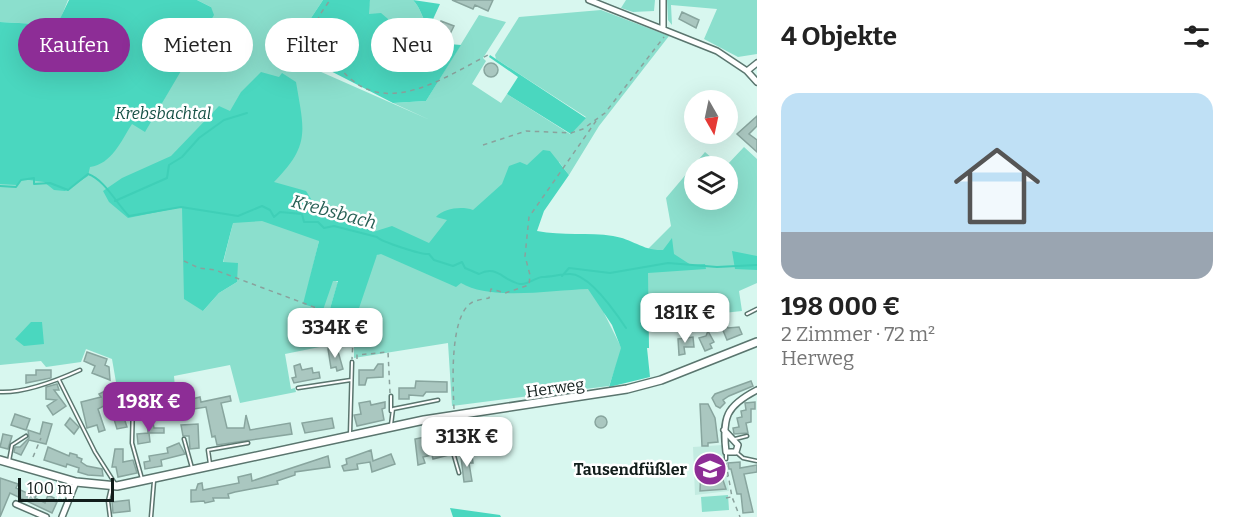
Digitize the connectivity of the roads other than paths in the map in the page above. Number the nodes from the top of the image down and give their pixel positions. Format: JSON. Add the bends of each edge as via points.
{"nodes":[{"id":1,"x":589,"y":0,"type":"edge"},
{"id":2,"x":663,"y":0,"type":"edge"},
{"id":3,"x":665,"y":30,"type":"junction"},
{"id":4,"x":757,"y":63,"type":"edge"},
{"id":5,"x":747,"y":71,"type":"junction"},
{"id":6,"x":757,"y":82,"type":"edge"},
{"id":7,"x":757,"y":309,"type":"edge"},
{"id":8,"x":747,"y":314,"type":"dead end"},
{"id":9,"x":757,"y":342,"type":"edge"},
{"id":10,"x":352,"y":362,"type":"road end"},
{"id":11,"x":80,"y":370,"type":"dead end"},
{"id":12,"x":59,"y":380,"type":"junction"},
{"id":13,"x":351,"y":380,"type":"junction"},
{"id":14,"x":298,"y":388,"type":"dead end"},
{"id":15,"x":757,"y":390,"type":"edge"},
{"id":16,"x":0,"y":392,"type":"edge"},
{"id":17,"x":120,"y":394,"type":"dead end"},
{"id":18,"x":391,"y":396,"type":"road end"},
{"id":19,"x":438,"y":400,"type":"dead end"},
{"id":20,"x":391,"y":411,"type":"junction"},
{"id":21,"x":443,"y":417,"type":"junction"},
{"id":22,"x":391,"y":428,"type":"junction"},
{"id":23,"x":724,"y":430,"type":"junction"},
{"id":24,"x":26,"y":436,"type":"dead end"},
{"id":25,"x":747,"y":436,"type":"dead end"},
{"id":26,"x":350,"y":437,"type":"junction"},
{"id":27,"x":184,"y":439,"type":"dead end"},
{"id":28,"x":733,"y":441,"type":"junction"},
{"id":29,"x":248,"y":443,"type":"dead end"},
{"id":30,"x":726,"y":452,"type":"junction"},
{"id":31,"x":736,"y":452,"type":"junction"},
{"id":32,"x":726,"y":459,"type":"road end"},
{"id":33,"x":0,"y":460,"type":"edge"},
{"id":34,"x":757,"y":461,"type":"edge"},
{"id":35,"x":8,"y":462,"type":"junction"},
{"id":36,"x":211,"y":467,"type":"junction"},
{"id":37,"x":193,"y":471,"type":"junction"},
{"id":38,"x":459,"y":473,"type":"dead end"},
{"id":39,"x":154,"y":479,"type":"junction"},
{"id":40,"x":143,"y":481,"type":"junction"},
{"id":41,"x":76,"y":482,"type":"junction"},
{"id":42,"x":114,"y":486,"type":"junction"},
{"id":43,"x":16,"y":504,"type":"dead end"},
{"id":44,"x":46,"y":517,"type":"edge"},
{"id":45,"x":62,"y":517,"type":"edge"},
{"id":46,"x":110,"y":517,"type":"edge"},
{"id":47,"x":151,"y":517,"type":"edge"}],
"edges":[{"from":1,"to":3,"type":"street"},
{"from":2,"to":3,"type":"street"},
{"from":3,"to":5,"type":"street","via":[[717,51]]},
{"from":4,"to":5,"type":"street"},
{"from":5,"to":6,"type":"street"},
{"from":7,"to":8,"type":"lane"},
{"from":9,"to":21,"type":"street","name":"Herweg","via":[[661,380],[627,389]]},
{"from":10,"to":13,"type":"lane"},
{"from":11,"to":12,"type":"lane"},
{"from":12,"to":16,"type":"lane"},
{"from":12,"to":42,"type":"lane"},
{"from":13,"to":14,"type":"lane"},
{"from":13,"to":26,"type":"lane"},
{"from":15,"to":23,"type":"street","via":[[737,400],[727,415]]},
{"from":17,"to":40,"type":"lane","via":[[133,402],[132,443]]},
{"from":18,"to":20,"type":"lane"},
{"from":19,"to":20,"type":"lane"},
{"from":20,"to":22,"type":"lane"},
{"from":21,"to":22,"type":"street","name":"Herweg"},
{"from":21,"to":38,"type":"lane"},
{"from":22,"to":26,"type":"street","name":"Herweg"},
{"from":23,"to":28,"type":"street"},
{"from":23,"to":30,"type":"street"},
{"from":24,"to":35,"type":"lane","via":[[12,445]]},
{"from":25,"to":28,"type":"lane"},
{"from":26,"to":36,"type":"street","name":"Herweg"},
{"from":27,"to":37,"type":"lane"},
{"from":28,"to":31,"type":"street","via":[[738,445]]},
{"from":29,"to":36,"type":"lane","via":[[208,450]]},
{"from":30,"to":31,"type":"street"},
{"from":30,"to":32,"type":"lane"},
{"from":31,"to":34,"type":"lane"},
{"from":33,"to":35,"type":"street","name":"Herweg"},
{"from":35,"to":41,"type":"street","name":"Herweg"},
{"from":36,"to":37,"type":"street","name":"Herweg"},
{"from":37,"to":39,"type":"street","name":"Herweg"},
{"from":39,"to":40,"type":"street","name":"Herweg"},
{"from":39,"to":47,"type":"lane"},
{"from":40,"to":42,"type":"street","name":"Herweg"},
{"from":41,"to":42,"type":"street","name":"Herweg"},
{"from":41,"to":45,"type":"street"},
{"from":42,"to":46,"type":"lane","via":[[108,501]]},
{"from":43,"to":44,"type":"street"}]}
